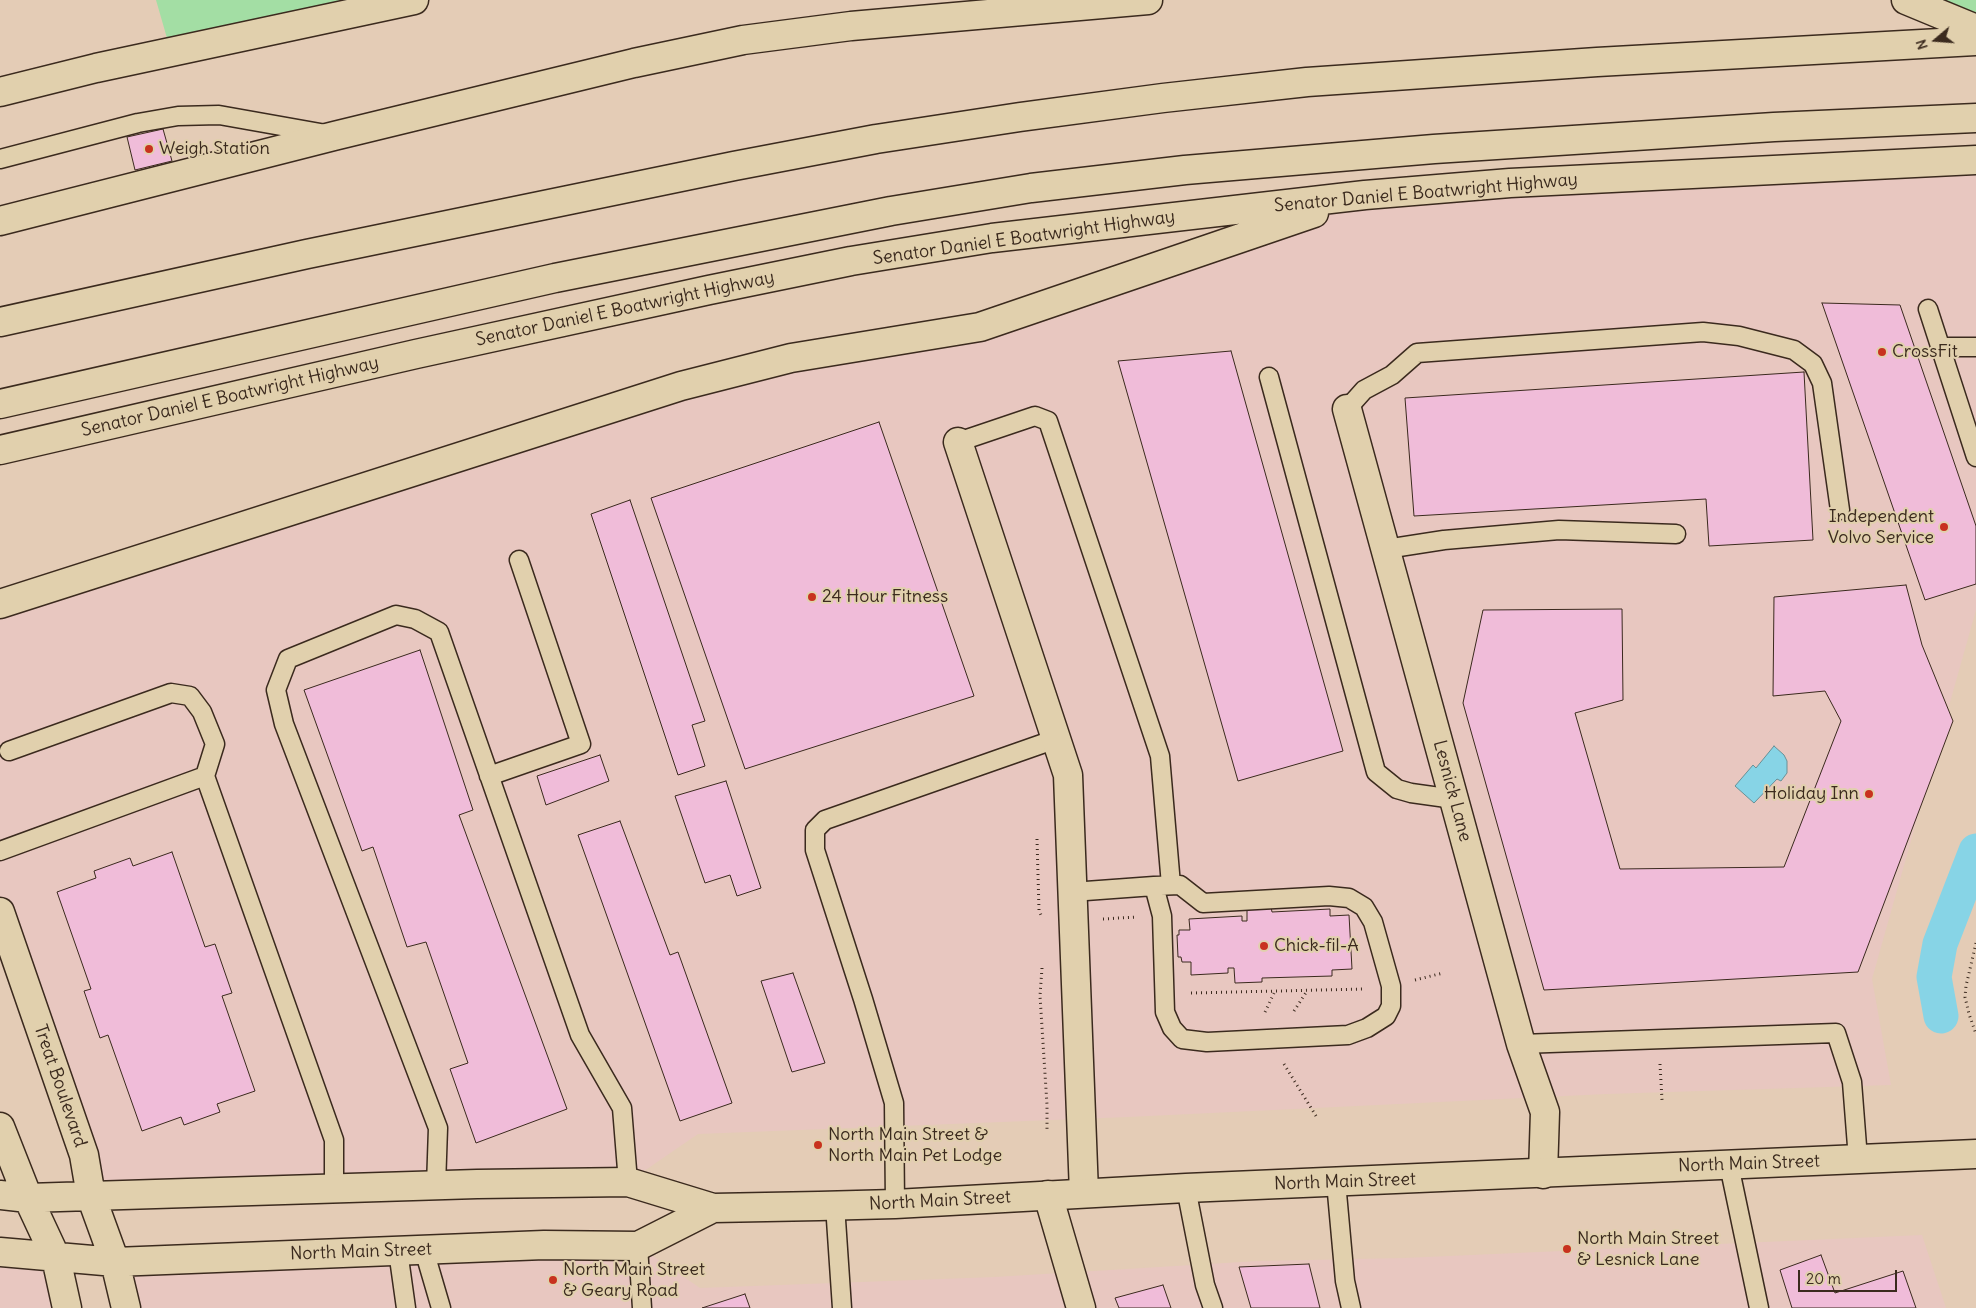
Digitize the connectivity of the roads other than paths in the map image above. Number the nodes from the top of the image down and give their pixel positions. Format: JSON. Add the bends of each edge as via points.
{"nodes":[{"id":1,"x":414,"y":0,"type":"edge"},
{"id":2,"x":1148,"y":0,"type":"edge"},
{"id":3,"x":1906,"y":0,"type":"edge"},
{"id":4,"x":1976,"y":29,"type":"edge"},
{"id":5,"x":1976,"y":41,"type":"edge"},
{"id":6,"x":0,"y":92,"type":"edge"},
{"id":7,"x":1976,"y":118,"type":"edge"},
{"id":8,"x":334,"y":136,"type":"junction"},
{"id":9,"x":0,"y":159,"type":"edge"},
{"id":10,"x":1976,"y":160,"type":"edge"},
{"id":11,"x":1365,"y":195,"type":"junction"},
{"id":12,"x":0,"y":221,"type":"edge"},
{"id":13,"x":1928,"y":309,"type":"dead end"},
{"id":14,"x":0,"y":322,"type":"edge"},
{"id":15,"x":1976,"y":346,"type":"edge"},
{"id":16,"x":1941,"y":347,"type":"junction"},
{"id":17,"x":1269,"y":377,"type":"dead end"},
{"id":18,"x":0,"y":404,"type":"edge"},
{"id":19,"x":1347,"y":409,"type":"joint"},
{"id":20,"x":958,"y":442,"type":"joint"},
{"id":21,"x":0,"y":450,"type":"edge"},
{"id":22,"x":1976,"y":457,"type":"edge"},
{"id":23,"x":1840,"y":510,"type":"dead end"},
{"id":24,"x":1676,"y":534,"type":"dead end"},
{"id":25,"x":1386,"y":549,"type":"junction"},
{"id":26,"x":519,"y":560,"type":"dead end"},
{"id":27,"x":0,"y":604,"type":"edge"},
{"id":28,"x":1056,"y":739,"type":"junction"},
{"id":29,"x":9,"y":751,"type":"dead end"},
{"id":30,"x":205,"y":776,"type":"junction"},
{"id":31,"x":489,"y":776,"type":"junction"},
{"id":32,"x":1454,"y":799,"type":"junction"},
{"id":33,"x":0,"y":851,"type":"edge"},
{"id":34,"x":1162,"y":886,"type":"junction"},
{"id":35,"x":1072,"y":892,"type":"junction"},
{"id":36,"x":0,"y":912,"type":"edge"},
{"id":37,"x":1521,"y":1044,"type":"junction"},
{"id":38,"x":0,"y":1127,"type":"edge"},
{"id":39,"x":1976,"y":1154,"type":"edge"},
{"id":40,"x":1858,"y":1160,"type":"junction"},
{"id":41,"x":1729,"y":1165,"type":"junction"},
{"id":42,"x":1543,"y":1174,"type":"junction"},
{"id":43,"x":628,"y":1182,"type":"junction"},
{"id":44,"x":1336,"y":1182,"type":"junction"},
{"id":45,"x":436,"y":1186,"type":"junction"},
{"id":46,"x":1186,"y":1188,"type":"junction"},
{"id":47,"x":334,"y":1189,"type":"junction"},
{"id":48,"x":1084,"y":1193,"type":"junction"},
{"id":49,"x":0,"y":1195,"type":"edge"},
{"id":50,"x":1048,"y":1195,"type":"junction"},
{"id":51,"x":91,"y":1196,"type":"junction"},
{"id":52,"x":28,"y":1198,"type":"junction"},
{"id":53,"x":895,"y":1204,"type":"junction"},
{"id":54,"x":835,"y":1205,"type":"junction"},
{"id":55,"x":713,"y":1208,"type":"junction"},
{"id":56,"x":638,"y":1246,"type":"junction"},
{"id":57,"x":411,"y":1250,"type":"junction"},
{"id":58,"x":0,"y":1252,"type":"edge"},
{"id":59,"x":56,"y":1258,"type":"junction"},
{"id":60,"x":115,"y":1262,"type":"junction"},
{"id":61,"x":67,"y":1308,"type":"edge"},
{"id":62,"x":126,"y":1308,"type":"edge"},
{"id":63,"x":406,"y":1308,"type":"edge"},
{"id":64,"x":441,"y":1308,"type":"edge"},
{"id":65,"x":642,"y":1308,"type":"edge"},
{"id":66,"x":842,"y":1308,"type":"edge"},
{"id":67,"x":1079,"y":1308,"type":"edge"},
{"id":68,"x":1213,"y":1308,"type":"edge"},
{"id":69,"x":1351,"y":1308,"type":"edge"},
{"id":70,"x":1759,"y":1308,"type":"edge"}],
"edges":[{"from":1,"to":6,"type":"main road","via":[[96,68]]},
{"from":2,"to":8,"type":"main road","via":[[743,40],[634,62]]},
{"from":3,"to":4,"type":"main road"},
{"from":5,"to":14,"type":"main road","via":[[1307,82],[1020,117],[876,139],[724,168],[307,254]]},
{"from":7,"to":18,"type":"main road","via":[[1434,148],[1185,170],[1031,188],[891,211],[555,278]]},
{"from":8,"to":9,"type":"lane","via":[[219,115],[178,116],[138,123]]},
{"from":8,"to":12,"type":"main road"},
{"from":10,"to":11,"type":"main road","name":"Senator Daniel E Boatwright Highway","via":[[1510,183]]},
{"from":11,"to":21,"type":"main road","name":"Senator Daniel E Boatwright Highway","via":[[992,238],[851,261],[530,329]]},
{"from":11,"to":27,"type":"main road","via":[[980,327],[790,358],[681,386]]},
{"from":13,"to":16,"type":"lane"},
{"from":15,"to":16,"type":"lane"},
{"from":16,"to":22,"type":"lane"},
{"from":17,"to":32,"type":"lane","via":[[1376,772],[1397,789]]},
{"from":19,"to":23,"type":"lane","via":[[1364,390],[1392,375],[1417,353],[1703,332],[1739,336],[1794,350],[1813,364],[1822,383]]},
{"from":19,"to":25,"type":"main road","name":"Lesnick Lane"},
{"from":20,"to":28,"type":"main road"},
{"from":20,"to":34,"type":"lane","via":[[1035,416],[1048,421],[1160,756]]},
{"from":24,"to":25,"type":"lane","via":[[1559,530],[1444,540]]},
{"from":25,"to":32,"type":"main road","name":"Lesnick Lane"},
{"from":26,"to":31,"type":"lane","via":[[581,744]]},
{"from":28,"to":35,"type":"main road","via":[[1068,775]]},
{"from":28,"to":53,"type":"lane","via":[[825,820],[815,830],[815,850],[894,1103]]},
{"from":29,"to":30,"type":"lane","via":[[171,693],[190,696],[202,712],[215,744]]},
{"from":30,"to":33,"type":"lane"},
{"from":30,"to":47,"type":"lane","via":[[334,1140]]},
{"from":31,"to":43,"type":"lane","via":[[580,1035],[622,1108]]},
{"from":31,"to":45,"type":"lane","via":[[439,632],[415,618],[396,615],[288,659],[276,690],[284,724],[438,1128]]},
{"from":32,"to":37,"type":"main road","name":"Lesnick Lane"},
{"from":34,"to":34,"type":"lane","via":[[1165,1012],[1172,1028],[1182,1039],[1207,1042],[1348,1035],[1386,1016],[1391,1006],[1391,986],[1373,922],[1364,907],[1349,898],[1329,896],[1203,903],[1180,885]]},
{"from":34,"to":35,"type":"lane"},
{"from":35,"to":48,"type":"main road"},
{"from":36,"to":51,"type":"main road","name":"Treat Boulevard","via":[[84,1154]]},
{"from":37,"to":40,"type":"lane","via":[[1836,1033],[1852,1082]]},
{"from":37,"to":42,"type":"main road","name":"Lesnick Lane","via":[[1545,1112]]},
{"from":38,"to":52,"type":"main road"},
{"from":39,"to":40,"type":"main road","name":"North Main Street"},
{"from":40,"to":41,"type":"main road","name":"North Main Street"},
{"from":41,"to":42,"type":"main road","name":"North Main Street"},
{"from":41,"to":70,"type":"lane"},
{"from":42,"to":44,"type":"main road","name":"North Main Street"},
{"from":43,"to":45,"type":"main road","name":"North Main Street"},
{"from":43,"to":55,"type":"main road","name":"North Main Street"},
{"from":44,"to":46,"type":"main road","name":"North Main Street"},
{"from":44,"to":69,"type":"lane","via":[[1345,1281]]},
{"from":45,"to":47,"type":"main road","name":"North Main Street"},
{"from":46,"to":48,"type":"main road","name":"North Main Street"},
{"from":46,"to":68,"type":"lane","via":[[1205,1285]]},
{"from":47,"to":51,"type":"main road","name":"North Main Street"},
{"from":48,"to":50,"type":"main road","name":"North Main Street"},
{"from":49,"to":52,"type":"main road","name":"North Main Street"},
{"from":50,"to":53,"type":"main road","name":"North Main Street"},
{"from":50,"to":67,"type":"main road"},
{"from":51,"to":52,"type":"main road","name":"North Main Street"},
{"from":51,"to":60,"type":"main road","name":"Treat Boulevard"},
{"from":52,"to":59,"type":"main road"},
{"from":53,"to":54,"type":"main road","name":"North Main Street"},
{"from":54,"to":55,"type":"main road","name":"North Main Street"},
{"from":54,"to":66,"type":"lane"},
{"from":55,"to":56,"type":"main road","name":"North Main Street"},
{"from":56,"to":57,"type":"main road","name":"North Main Street","via":[[544,1245]]},
{"from":56,"to":65,"type":"lane"},
{"from":57,"to":60,"type":"main road","name":"North Main Street"},
{"from":57,"to":63,"type":"lane"},
{"from":57,"to":64,"type":"lane"},
{"from":58,"to":59,"type":"main road","name":"North Main Street"},
{"from":59,"to":60,"type":"main road","name":"North Main Street"},
{"from":59,"to":61,"type":"main road"},
{"from":60,"to":62,"type":"main road","name":"Treat Boulevard"}]}
